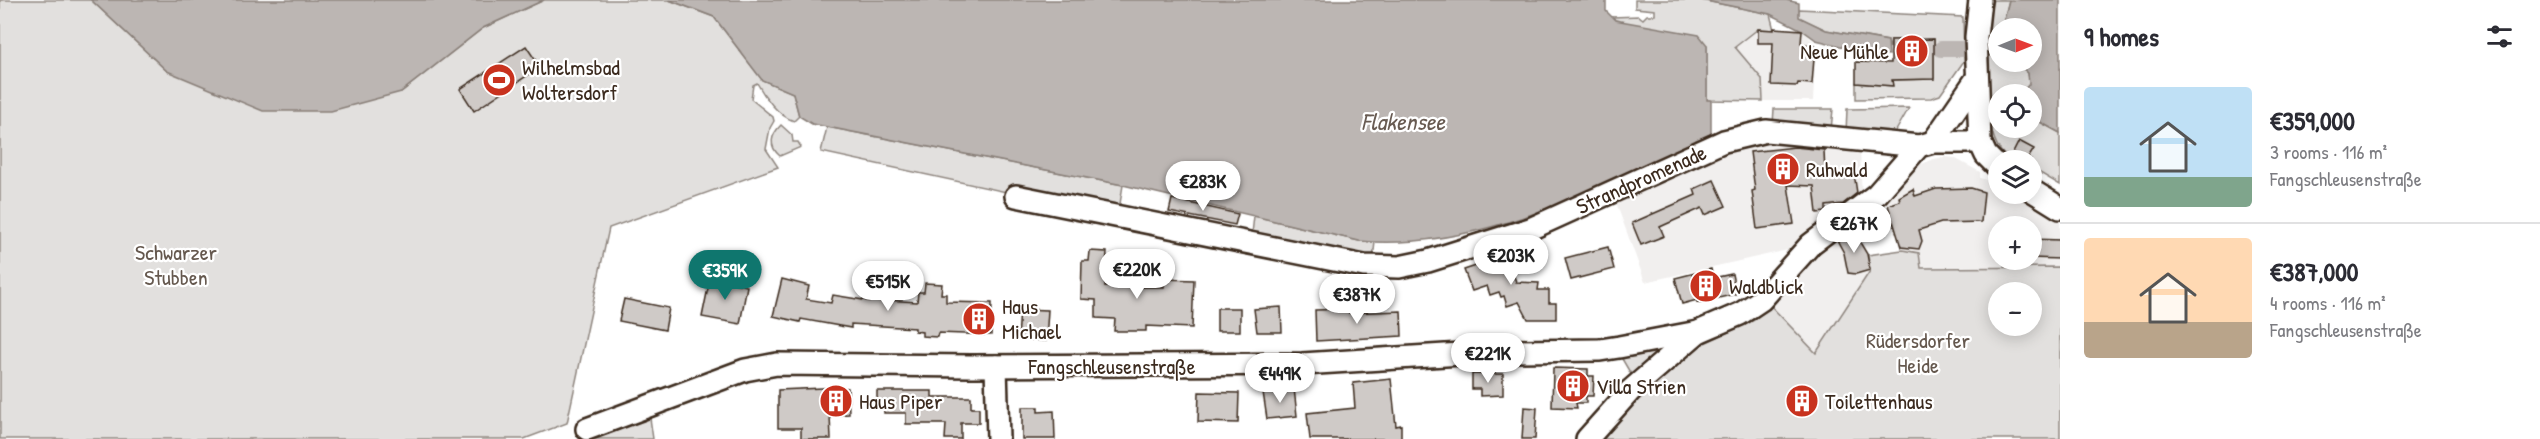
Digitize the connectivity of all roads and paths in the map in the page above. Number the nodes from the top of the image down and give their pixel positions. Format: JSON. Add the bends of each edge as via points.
{"nodes":[{"id":1,"x":1980,"y":0,"type":"edge"},
{"id":2,"x":1976,"y":71,"type":"junction"},
{"id":3,"x":1980,"y":142,"type":"junction"},
{"id":4,"x":1926,"y":144,"type":"junction"},
{"id":5,"x":1988,"y":157,"type":"edge"},
{"id":6,"x":1017,"y":196,"type":"dead end"},
{"id":7,"x":2042,"y":197,"type":"edge"},
{"id":8,"x":2060,"y":208,"type":"edge"},
{"id":9,"x":1698,"y":332,"type":"junction"},
{"id":10,"x":996,"y":366,"type":"junction"},
{"id":11,"x":587,"y":429,"type":"dead end"},
{"id":12,"x":998,"y":439,"type":"edge"},
{"id":13,"x":1587,"y":439,"type":"edge"}],
"edges":[{"from":1,"to":2,"type":"street"},
{"from":2,"to":3,"type":"street"},
{"from":2,"to":4,"type":"street","name":"Fangschleusenstraße"},
{"from":3,"to":4,"type":"street","name":"Strandpromenade"},
{"from":3,"to":5,"type":"street"},
{"from":4,"to":6,"type":"street","name":"Strandpromenade","via":[[1766,131],[1724,141],[1530,229],[1399,267],[1364,266]]},
{"from":4,"to":9,"type":"street","name":"Fangschleusenstraße","via":[[1877,194],[1811,244],[1761,300]]},
{"from":7,"to":8,"type":"street"},
{"from":9,"to":10,"type":"street","name":"Fangschleusenstraße","via":[[1600,350],[1509,351],[1302,364]]},
{"from":9,"to":13,"type":"street","via":[[1630,391]]},
{"from":10,"to":11,"type":"street","name":"Fangschleusenstraße","via":[[777,364],[745,370]]},
{"from":10,"to":12,"type":"street"}]}
